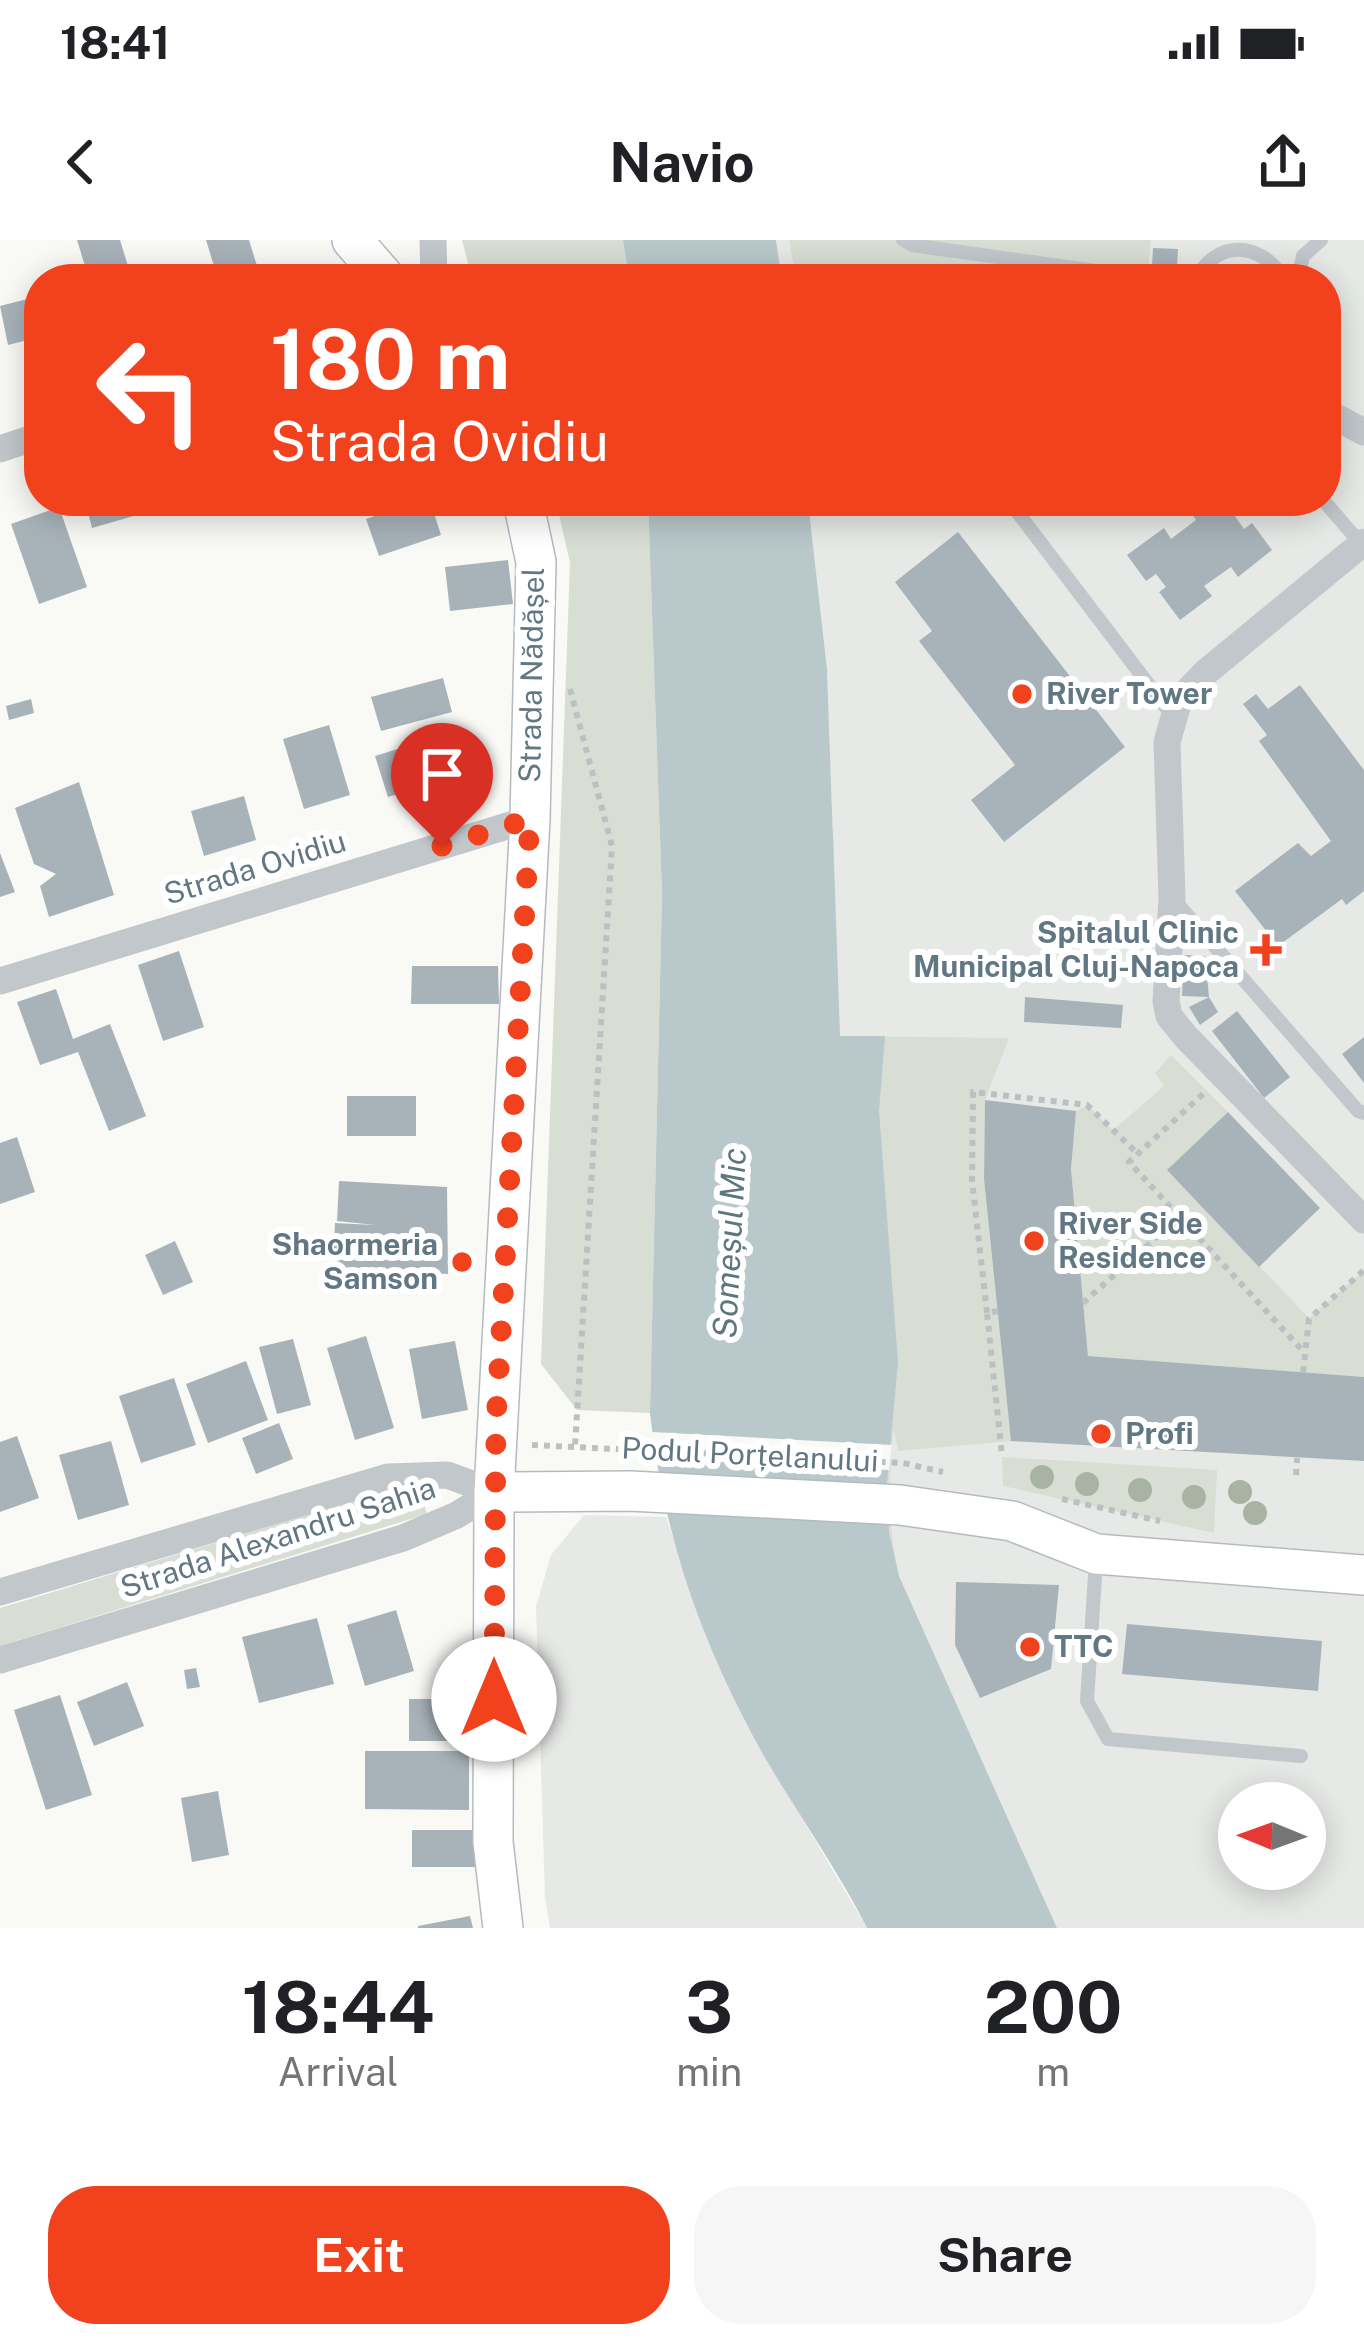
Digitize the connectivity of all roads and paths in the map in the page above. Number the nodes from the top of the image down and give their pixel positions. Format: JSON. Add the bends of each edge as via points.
{"nodes":[{"id":1,"x":352,"y":240,"type":"edge"},
{"id":2,"x":903,"y":240,"type":"edge"},
{"id":3,"x":1321,"y":240,"type":"edge"},
{"id":4,"x":373,"y":264,"type":"edge"},
{"id":5,"x":1046,"y":264,"type":"edge"},
{"id":6,"x":1204,"y":264,"type":"edge"},
{"id":7,"x":1272,"y":264,"type":"edge"},
{"id":8,"x":1301,"y":264,"type":"edge"},
{"id":9,"x":526,"y":516,"type":"edge"},
{"id":10,"x":1020,"y":516,"type":"edge"},
{"id":11,"x":1338,"y":516,"type":"edge"},
{"id":12,"x":1362,"y":543,"type":"edge"},
{"id":13,"x":565,"y":671,"type":"dead end"},
{"id":14,"x":1174,"y":718,"type":"junction"},
{"id":15,"x":530,"y":819,"type":"junction"},
{"id":16,"x":1172,"y":898,"type":"junction"},
{"id":17,"x":0,"y":981,"type":"edge"},
{"id":18,"x":1223,"y":1076,"type":"junction"},
{"id":19,"x":1364,"y":1113,"type":"edge"},
{"id":20,"x":1138,"y":1154,"type":"junction"},
{"id":21,"x":1180,"y":1216,"type":"junction"},
{"id":22,"x":1364,"y":1220,"type":"edge"},
{"id":23,"x":1364,"y":1270,"type":"edge"},
{"id":24,"x":1083,"y":1303,"type":"dead end"},
{"id":25,"x":998,"y":1311,"type":"dead end"},
{"id":26,"x":987,"y":1313,"type":"junction"},
{"id":27,"x":1303,"y":1351,"type":"junction"},
{"id":28,"x":1303,"y":1372,"type":"dead end"},
{"id":29,"x":1002,"y":1456,"type":"dead end"},
{"id":30,"x":1297,"y":1457,"type":"dead end"},
{"id":31,"x":1296,"y":1475,"type":"dead end"},
{"id":32,"x":963,"y":1477,"type":"dead end"},
{"id":33,"x":494,"y":1492,"type":"junction"},
{"id":34,"x":1050,"y":1497,"type":"dead end"},
{"id":35,"x":1167,"y":1522,"type":"dead end"},
{"id":36,"x":1096,"y":1554,"type":"junction"},
{"id":37,"x":1364,"y":1575,"type":"edge"},
{"id":38,"x":0,"y":1592,"type":"edge"},
{"id":39,"x":0,"y":1660,"type":"edge"},
{"id":40,"x":1301,"y":1756,"type":"dead end"},
{"id":41,"x":503,"y":1928,"type":"edge"}],
"edges":[{"from":1,"to":4,"type":"street"},
{"from":2,"to":5,"type":"lane"},
{"from":3,"to":8,"type":"lane"},
{"from":6,"to":7,"type":"lane","via":[[1226,245],[1246,245]]},
{"from":9,"to":15,"type":"street","name":"Strada Nădășel","via":[[536,562]]},
{"from":10,"to":14,"type":"lane"},
{"from":11,"to":12,"type":"lane"},
{"from":12,"to":14,"type":"street","via":[[1205,674],[1179,700]]},
{"from":13,"to":32,"type":"path","name":"Podul Porțelanului","via":[[612,846],[575,1446],[903,1462]]},
{"from":14,"to":16,"type":"street","via":[[1167,742]]},
{"from":15,"to":17,"type":"street","name":"Strada Ovidiu"},
{"from":15,"to":33,"type":"street","name":"Strada Nădășel"},
{"from":16,"to":18,"type":"street","via":[[1168,1016]]},
{"from":16,"to":19,"type":"lane"},
{"from":18,"to":20,"type":"path"},
{"from":18,"to":22,"type":"street"},
{"from":20,"to":21,"type":"path","via":[[1129,1162]]},
{"from":20,"to":26,"type":"path","via":[[1087,1105],[973,1092],[972,1180]]},
{"from":21,"to":24,"type":"path"},
{"from":21,"to":27,"type":"path"},
{"from":23,"to":27,"type":"path","via":[[1309,1319]]},
{"from":25,"to":26,"type":"path"},
{"from":26,"to":29,"type":"path"},
{"from":27,"to":28,"type":"path"},
{"from":30,"to":31,"type":"path"},
{"from":33,"to":36,"type":"street","name":"Podul Porțelanului","via":[[900,1504],[1012,1521]]},
{"from":33,"to":38,"type":"street","name":"Strada Alexandru Sahia","via":[[447,1475],[388,1478]]},
{"from":33,"to":39,"type":"street","name":"Strada Alexandru Sahia","via":[[403,1538]]},
{"from":33,"to":41,"type":"street","name":"Strada Nădășel","via":[[493,1842]]},
{"from":34,"to":35,"type":"path"},
{"from":36,"to":37,"type":"street","name":"Podul Porțelanului"},
{"from":36,"to":40,"type":"lane","via":[[1087,1701],[1108,1739]]}]}
